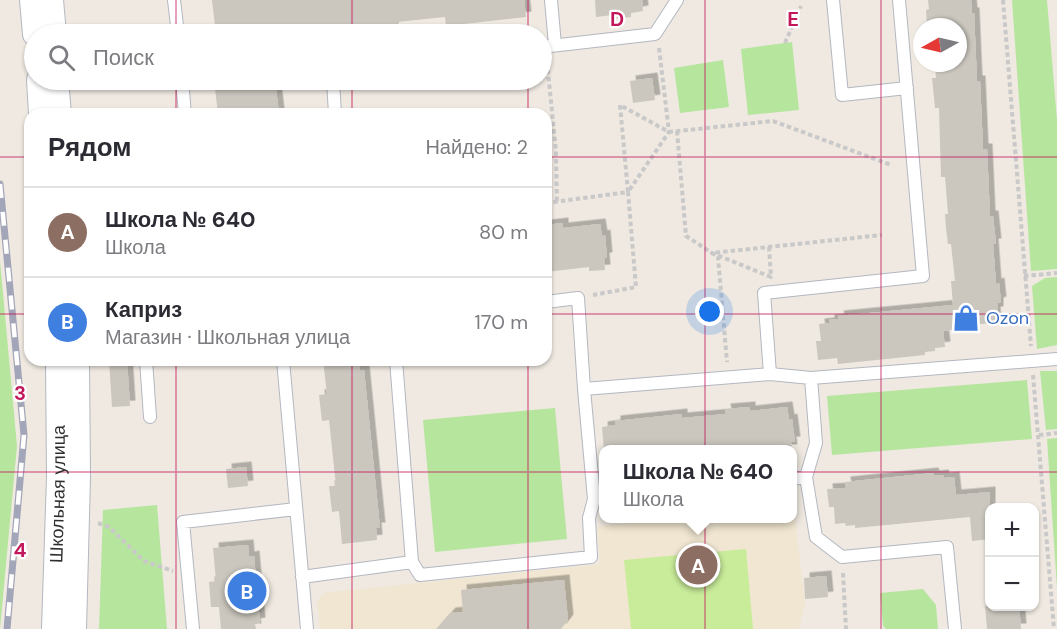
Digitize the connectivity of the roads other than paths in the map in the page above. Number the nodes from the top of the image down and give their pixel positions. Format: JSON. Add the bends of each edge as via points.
{"nodes":[{"id":1,"x":32,"y":0,"type":"edge"},
{"id":2,"x":51,"y":0,"type":"edge"},
{"id":3,"x":174,"y":0,"type":"edge"},
{"id":4,"x":551,"y":0,"type":"edge"},
{"id":5,"x":677,"y":0,"type":"edge"},
{"id":6,"x":833,"y":0,"type":"edge"},
{"id":7,"x":899,"y":0,"type":"edge"},
{"id":8,"x":34,"y":24,"type":"edge"},
{"id":9,"x":53,"y":24,"type":"edge"},
{"id":10,"x":177,"y":24,"type":"edge"},
{"id":11,"x":552,"y":45,"type":"edge"},
{"id":12,"x":555,"y":45,"type":"junction"},
{"id":13,"x":907,"y":88,"type":"junction"},
{"id":14,"x":40,"y":90,"type":"edge"},
{"id":15,"x":57,"y":90,"type":"edge"},
{"id":16,"x":183,"y":90,"type":"edge"},
{"id":17,"x":334,"y":90,"type":"edge"},
{"id":18,"x":41,"y":108,"type":"edge"},
{"id":19,"x":58,"y":108,"type":"edge"},
{"id":20,"x":184,"y":108,"type":"edge"},
{"id":21,"x":335,"y":108,"type":"edge"},
{"id":22,"x":552,"y":301,"type":"edge"},
{"id":23,"x":1057,"y":359,"type":"edge"},
{"id":24,"x":57,"y":366,"type":"edge"},
{"id":25,"x":76,"y":366,"type":"edge"},
{"id":26,"x":147,"y":366,"type":"edge"},
{"id":27,"x":284,"y":366,"type":"edge"},
{"id":28,"x":396,"y":366,"type":"edge"},
{"id":29,"x":770,"y":374,"type":"junction"},
{"id":30,"x":811,"y":378,"type":"junction"},
{"id":31,"x":584,"y":389,"type":"junction"},
{"id":32,"x":150,"y":417,"type":"dead end"},
{"id":33,"x":806,"y":477,"type":"junction"},
{"id":34,"x":797,"y":478,"type":"edge"},
{"id":35,"x":599,"y":498,"type":"edge"},
{"id":36,"x":296,"y":509,"type":"junction"},
{"id":37,"x":412,"y":562,"type":"junction"},
{"id":38,"x":302,"y":577,"type":"junction"},
{"id":39,"x":54,"y":629,"type":"edge"},
{"id":40,"x":74,"y":629,"type":"edge"},
{"id":41,"x":193,"y":629,"type":"edge"},
{"id":42,"x":307,"y":629,"type":"edge"},
{"id":43,"x":955,"y":629,"type":"edge"}],
"edges":[{"from":1,"to":8,"type":"street"},
{"from":2,"to":9,"type":"street"},
{"from":3,"to":10,"type":"lane"},
{"from":4,"to":12,"type":"lane"},
{"from":5,"to":12,"type":"lane","via":[[655,34]]},
{"from":6,"to":13,"type":"lane","via":[[842,95]]},
{"from":7,"to":13,"type":"lane"},
{"from":11,"to":12,"type":"lane"},
{"from":13,"to":29,"type":"lane","via":[[923,276],[764,293]]},
{"from":14,"to":18,"type":"street"},
{"from":15,"to":19,"type":"street"},
{"from":16,"to":20,"type":"lane"},
{"from":17,"to":21,"type":"lane"},
{"from":22,"to":31,"type":"lane","via":[[578,298]]},
{"from":23,"to":30,"type":"lane"},
{"from":24,"to":39,"type":"street","name":"Школьная улица","via":[[59,477]]},
{"from":25,"to":40,"type":"street","name":"Школьная улица"},
{"from":26,"to":32,"type":"lane"},
{"from":27,"to":36,"type":"lane"},
{"from":28,"to":37,"type":"lane"},
{"from":29,"to":30,"type":"lane"},
{"from":29,"to":31,"type":"lane"},
{"from":30,"to":33,"type":"lane","via":[[816,443]]},
{"from":31,"to":35,"type":"lane"},
{"from":33,"to":34,"type":"lane"},
{"from":33,"to":43,"type":"lane","via":[[816,537],[842,556],[948,548]]},
{"from":35,"to":37,"type":"lane","via":[[590,518],[591,557],[420,575]]},
{"from":36,"to":38,"type":"lane"},
{"from":36,"to":41,"type":"lane","via":[[183,522]]},
{"from":37,"to":38,"type":"lane"},
{"from":38,"to":42,"type":"lane"}]}
